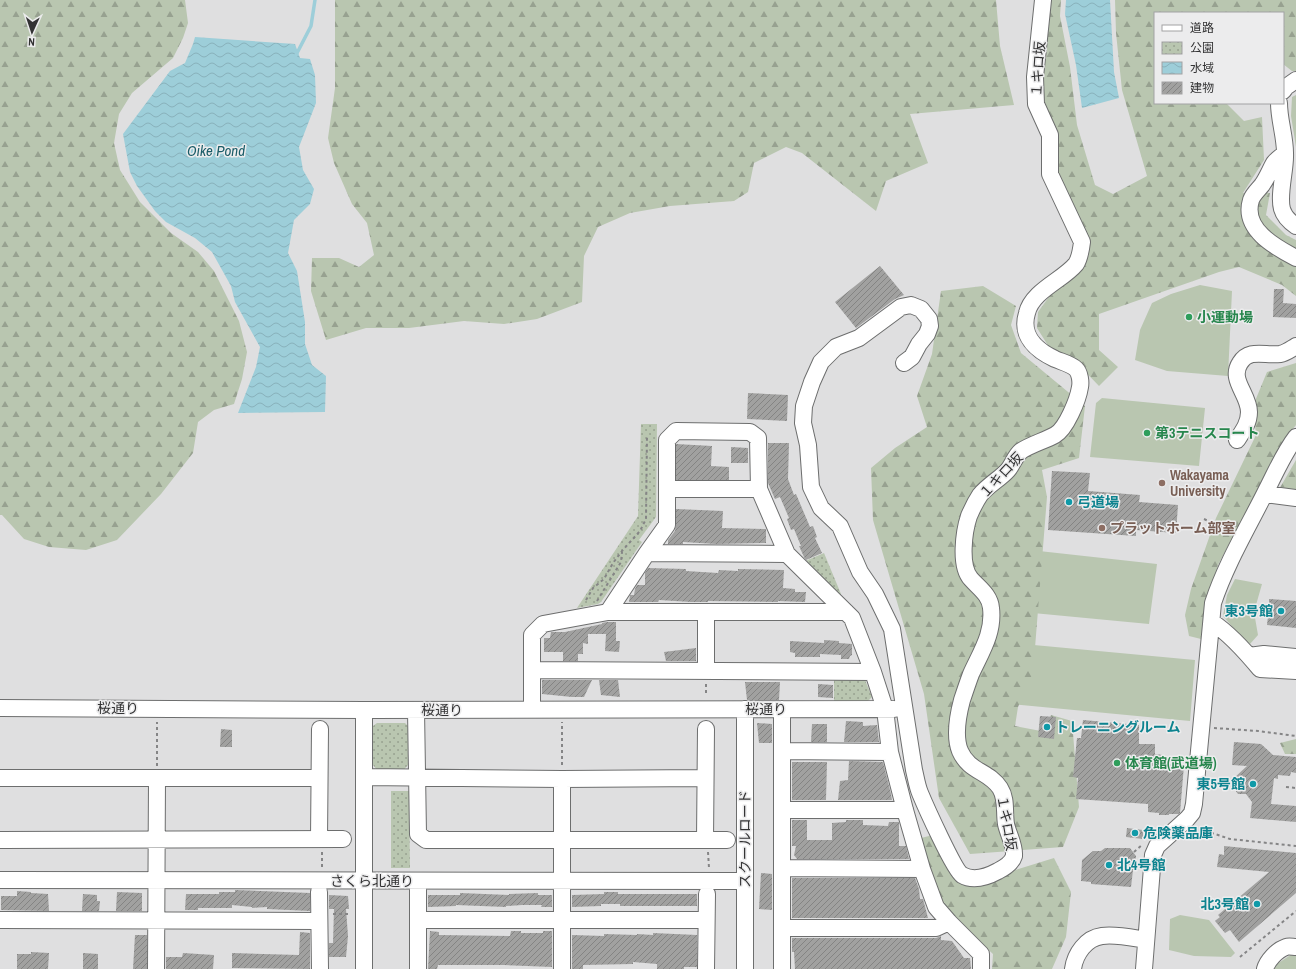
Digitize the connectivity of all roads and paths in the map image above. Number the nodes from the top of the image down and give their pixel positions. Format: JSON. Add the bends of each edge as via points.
{"nodes":[{"id":1,"x":1043,"y":0,"type":"edge"},
{"id":2,"x":1296,"y":80,"type":"edge"},
{"id":3,"x":1284,"y":90,"type":"edge"},
{"id":4,"x":1279,"y":104,"type":"edge"},
{"id":5,"x":1285,"y":152,"type":"junction"},
{"id":6,"x":1296,"y":226,"type":"edge"},
{"id":7,"x":1296,"y":258,"type":"edge"},
{"id":8,"x":1296,"y":346,"type":"edge"},
{"id":9,"x":904,"y":363,"type":"dead end"},
{"id":10,"x":647,"y":437,"type":"dead end"},
{"id":11,"x":1296,"y":437,"type":"edge"},
{"id":12,"x":1237,"y":440,"type":"dead end"},
{"id":13,"x":667,"y":488,"type":"junction"},
{"id":14,"x":759,"y":489,"type":"junction"},
{"id":15,"x":1265,"y":494,"type":"junction"},
{"id":16,"x":1296,"y":498,"type":"edge"},
{"id":17,"x":1204,"y":519,"type":"dead end"},
{"id":18,"x":1236,"y":534,"type":"dead end"},
{"id":19,"x":622,"y":551,"type":"junction"},
{"id":20,"x":647,"y":553,"type":"junction"},
{"id":21,"x":787,"y":554,"type":"junction"},
{"id":22,"x":586,"y":600,"type":"dead end"},
{"id":23,"x":602,"y":607,"type":"junction"},
{"id":24,"x":706,"y":612,"type":"junction"},
{"id":25,"x":846,"y":612,"type":"junction"},
{"id":26,"x":1212,"y":622,"type":"junction"},
{"id":27,"x":1249,"y":656,"type":"junction"},
{"id":28,"x":1296,"y":657,"type":"edge"},
{"id":29,"x":532,"y":670,"type":"junction"},
{"id":30,"x":706,"y":671,"type":"junction"},
{"id":31,"x":1296,"y":671,"type":"edge"},
{"id":32,"x":873,"y":672,"type":"junction"},
{"id":33,"x":0,"y":708,"type":"edge"},
{"id":34,"x":706,"y":708,"type":"junction"},
{"id":35,"x":905,"y":708,"type":"junction"},
{"id":36,"x":532,"y":709,"type":"junction"},
{"id":37,"x":745,"y":709,"type":"junction"},
{"id":38,"x":782,"y":709,"type":"junction"},
{"id":39,"x":885,"y":709,"type":"junction"},
{"id":40,"x":364,"y":710,"type":"junction"},
{"id":41,"x":416,"y":710,"type":"junction"},
{"id":42,"x":157,"y":719,"type":"dead end"},
{"id":43,"x":562,"y":721,"type":"dead end"},
{"id":44,"x":320,"y":728,"type":"dead end"},
{"id":45,"x":1208,"y":728,"type":"dead end"},
{"id":46,"x":706,"y":729,"type":"dead end"},
{"id":47,"x":1296,"y":736,"type":"edge"},
{"id":48,"x":782,"y":752,"type":"junction"},
{"id":49,"x":890,"y":752,"type":"junction"},
{"id":50,"x":157,"y":758,"type":"dead end"},
{"id":51,"x":562,"y":759,"type":"dead end"},
{"id":52,"x":364,"y":777,"type":"junction"},
{"id":53,"x":0,"y":778,"type":"edge"},
{"id":54,"x":319,"y":778,"type":"junction"},
{"id":55,"x":417,"y":778,"type":"junction"},
{"id":56,"x":705,"y":778,"type":"junction"},
{"id":57,"x":157,"y":779,"type":"junction"},
{"id":58,"x":562,"y":779,"type":"junction"},
{"id":59,"x":1286,"y":787,"type":"dead end"},
{"id":60,"x":1296,"y":788,"type":"edge"},
{"id":61,"x":782,"y":810,"type":"junction"},
{"id":62,"x":905,"y":810,"type":"junction"},
{"id":63,"x":1187,"y":831,"type":"dead end"},
{"id":64,"x":320,"y":839,"type":"junction"},
{"id":65,"x":343,"y":839,"type":"dead end"},
{"id":66,"x":0,"y":840,"type":"edge"},
{"id":67,"x":156,"y":840,"type":"junction"},
{"id":68,"x":562,"y":840,"type":"junction"},
{"id":69,"x":727,"y":840,"type":"dead end"},
{"id":70,"x":707,"y":844,"type":"junction"},
{"id":71,"x":1296,"y":846,"type":"edge"},
{"id":72,"x":782,"y":868,"type":"junction"},
{"id":73,"x":922,"y":869,"type":"junction"},
{"id":74,"x":322,"y":872,"type":"dead end"},
{"id":75,"x":709,"y":873,"type":"dead end"},
{"id":76,"x":0,"y":880,"type":"edge"},
{"id":77,"x":156,"y":881,"type":"junction"},
{"id":78,"x":364,"y":881,"type":"junction"},
{"id":79,"x":418,"y":881,"type":"junction"},
{"id":80,"x":745,"y":881,"type":"junction"},
{"id":81,"x":562,"y":882,"type":"junction"},
{"id":82,"x":319,"y":892,"type":"dead end"},
{"id":83,"x":707,"y":894,"type":"dead end"},
{"id":84,"x":1296,"y":911,"type":"edge"},
{"id":85,"x":351,"y":914,"type":"dead end"},
{"id":86,"x":320,"y":918,"type":"junction"},
{"id":87,"x":0,"y":920,"type":"edge"},
{"id":88,"x":418,"y":920,"type":"junction"},
{"id":89,"x":562,"y":920,"type":"junction"},
{"id":90,"x":706,"y":920,"type":"junction"},
{"id":91,"x":156,"y":921,"type":"junction"},
{"id":92,"x":949,"y":922,"type":"junction"},
{"id":93,"x":782,"y":928,"type":"junction"},
{"id":94,"x":1146,"y":940,"type":"junction"},
{"id":95,"x":1296,"y":947,"type":"edge"},
{"id":96,"x":1240,"y":958,"type":"dead end"},
{"id":97,"x":156,"y":969,"type":"edge"},
{"id":98,"x":320,"y":969,"type":"edge"},
{"id":99,"x":364,"y":969,"type":"edge"},
{"id":100,"x":418,"y":969,"type":"edge"},
{"id":101,"x":562,"y":969,"type":"edge"},
{"id":102,"x":706,"y":969,"type":"edge"},
{"id":103,"x":745,"y":969,"type":"edge"},
{"id":104,"x":782,"y":969,"type":"edge"},
{"id":105,"x":981,"y":969,"type":"edge"},
{"id":106,"x":1073,"y":969,"type":"edge"},
{"id":107,"x":1144,"y":969,"type":"edge"},
{"id":108,"x":1265,"y":969,"type":"edge"}],
"edges":[{"from":1,"to":35,"type":"street","name":"１キロ坂","via":[[1035,77],[1036,104],[1050,135],[1050,174],[1082,242],[1076,264],[1030,305],[1026,316],[1026,334],[1032,344],[1041,351],[1076,369],[1081,386],[1070,416],[1062,429],[1056,435],[1018,453],[1009,469],[980,495],[969,517],[964,544],[964,566],[968,576],[987,596],[991,606],[992,626],[961,702],[957,735],[960,750],[968,763],[992,778],[1001,789],[1006,803],[1006,824],[1014,855],[1010,863],[998,872],[972,879],[961,874],[952,860],[919,791]]},
{"from":2,"to":3,"type":"street"},
{"from":4,"to":5,"type":"street"},
{"from":5,"to":6,"type":"street","via":[[1282,210]]},
{"from":5,"to":7,"type":"street","via":[[1275,162],[1252,199],[1251,217],[1263,237]]},
{"from":8,"to":12,"type":"street","via":[[1280,354],[1254,353],[1241,361],[1236,375],[1246,397],[1249,412],[1245,428]]},
{"from":9,"to":35,"type":"street","via":[[912,357],[930,326],[929,319],[921,309],[911,305],[901,307],[859,338],[836,347],[821,362],[804,406],[803,423],[808,444],[811,487],[821,508],[840,526],[860,572],[875,594],[892,629]]},
{"from":10,"to":19,"type":"path","via":[[646,519],[640,531]]},
{"from":11,"to":15,"type":"street"},
{"from":13,"to":14,"type":"street"},
{"from":13,"to":14,"type":"street","via":[[667,440],[676,432],[750,432],[758,438]]},
{"from":13,"to":20,"type":"street","via":[[667,525]]},
{"from":14,"to":21,"type":"street"},
{"from":15,"to":16,"type":"street"},
{"from":15,"to":26,"type":"street","via":[[1218,588],[1213,603]]},
{"from":17,"to":18,"type":"path"},
{"from":19,"to":22,"type":"path","via":[[604,579],[593,588]]},
{"from":19,"to":23,"type":"path","via":[[622,562]]},
{"from":20,"to":21,"type":"street"},
{"from":20,"to":23,"type":"street"},
{"from":21,"to":25,"type":"street"},
{"from":23,"to":24,"type":"street"},
{"from":23,"to":29,"type":"street","via":[[544,624],[532,634]]},
{"from":24,"to":25,"type":"street"},
{"from":24,"to":30,"type":"street"},
{"from":25,"to":32,"type":"street","via":[[852,618]]},
{"from":26,"to":27,"type":"street"},
{"from":26,"to":94,"type":"street","via":[[1194,804],[1187,820],[1156,846]]},
{"from":27,"to":28,"type":"street","via":[[1264,654]]},
{"from":27,"to":31,"type":"street","via":[[1260,669]]},
{"from":29,"to":30,"type":"street"},
{"from":29,"to":36,"type":"street"},
{"from":30,"to":32,"type":"street"},
{"from":30,"to":34,"type":"path"},
{"from":32,"to":39,"type":"street"},
{"from":33,"to":40,"type":"street","name":"桜通り"},
{"from":34,"to":36,"type":"street","name":"桜通り"},
{"from":34,"to":37,"type":"street","name":"桜通り"},
{"from":35,"to":39,"type":"street","name":"桜通り"},
{"from":36,"to":41,"type":"street","name":"桜通り"},
{"from":37,"to":38,"type":"street","name":"桜通り"},
{"from":37,"to":80,"type":"street","name":"スクールロード"},
{"from":38,"to":39,"type":"street","name":"桜通り"},
{"from":38,"to":48,"type":"street"},
{"from":39,"to":49,"type":"street"},
{"from":40,"to":41,"type":"street","name":"桜通り"},
{"from":40,"to":52,"type":"street"},
{"from":41,"to":55,"type":"street"},
{"from":42,"to":50,"type":"path"},
{"from":43,"to":51,"type":"path"},
{"from":44,"to":54,"type":"street"},
{"from":45,"to":47,"type":"path"},
{"from":46,"to":56,"type":"street"},
{"from":48,"to":49,"type":"street"},
{"from":48,"to":61,"type":"street"},
{"from":49,"to":62,"type":"street"},
{"from":52,"to":55,"type":"street"},
{"from":52,"to":78,"type":"street"},
{"from":53,"to":57,"type":"street"},
{"from":54,"to":57,"type":"street"},
{"from":54,"to":64,"type":"street"},
{"from":55,"to":58,"type":"street"},
{"from":55,"to":68,"type":"street","via":[[418,834],[426,840]]},
{"from":56,"to":58,"type":"street"},
{"from":56,"to":70,"type":"street"},
{"from":57,"to":67,"type":"street"},
{"from":58,"to":68,"type":"street"},
{"from":59,"to":60,"type":"path"},
{"from":61,"to":62,"type":"street"},
{"from":61,"to":72,"type":"street"},
{"from":62,"to":73,"type":"street"},
{"from":63,"to":71,"type":"path","via":[[1212,833],[1230,839]]},
{"from":64,"to":65,"type":"street"},
{"from":64,"to":67,"type":"street"},
{"from":64,"to":74,"type":"path"},
{"from":66,"to":67,"type":"street"},
{"from":67,"to":77,"type":"street"},
{"from":68,"to":70,"type":"street"},
{"from":68,"to":81,"type":"street"},
{"from":69,"to":70,"type":"street"},
{"from":70,"to":75,"type":"path"},
{"from":72,"to":73,"type":"street"},
{"from":72,"to":93,"type":"street"},
{"from":73,"to":92,"type":"street","via":[[936,907]]},
{"from":76,"to":77,"type":"street","name":"さくら北通り"},
{"from":77,"to":78,"type":"street","name":"さくら北通り"},
{"from":77,"to":91,"type":"street"},
{"from":78,"to":79,"type":"street","name":"さくら北通り"},
{"from":78,"to":99,"type":"street"},
{"from":79,"to":81,"type":"street","name":"さくら北通り"},
{"from":79,"to":88,"type":"street"},
{"from":80,"to":81,"type":"street","name":"さくら北通り"},
{"from":80,"to":103,"type":"street","name":"スクールロード"},
{"from":81,"to":89,"type":"street"},
{"from":82,"to":86,"type":"street"},
{"from":83,"to":90,"type":"street"},
{"from":84,"to":96,"type":"path"},
{"from":85,"to":86,"type":"path"},
{"from":86,"to":91,"type":"street"},
{"from":86,"to":98,"type":"street"},
{"from":87,"to":91,"type":"street"},
{"from":88,"to":89,"type":"street"},
{"from":88,"to":100,"type":"street"},
{"from":89,"to":90,"type":"street"},
{"from":89,"to":101,"type":"street"},
{"from":90,"to":102,"type":"street"},
{"from":91,"to":97,"type":"street"},
{"from":92,"to":93,"type":"street","via":[[936,928]]},
{"from":92,"to":105,"type":"street","via":[[981,954]]},
{"from":93,"to":104,"type":"street"},
{"from":94,"to":106,"type":"street","via":[[1102,936],[1089,941],[1080,951]]},
{"from":94,"to":107,"type":"street"},
{"from":95,"to":108,"type":"street","via":[[1286,947],[1270,960]]}]}
